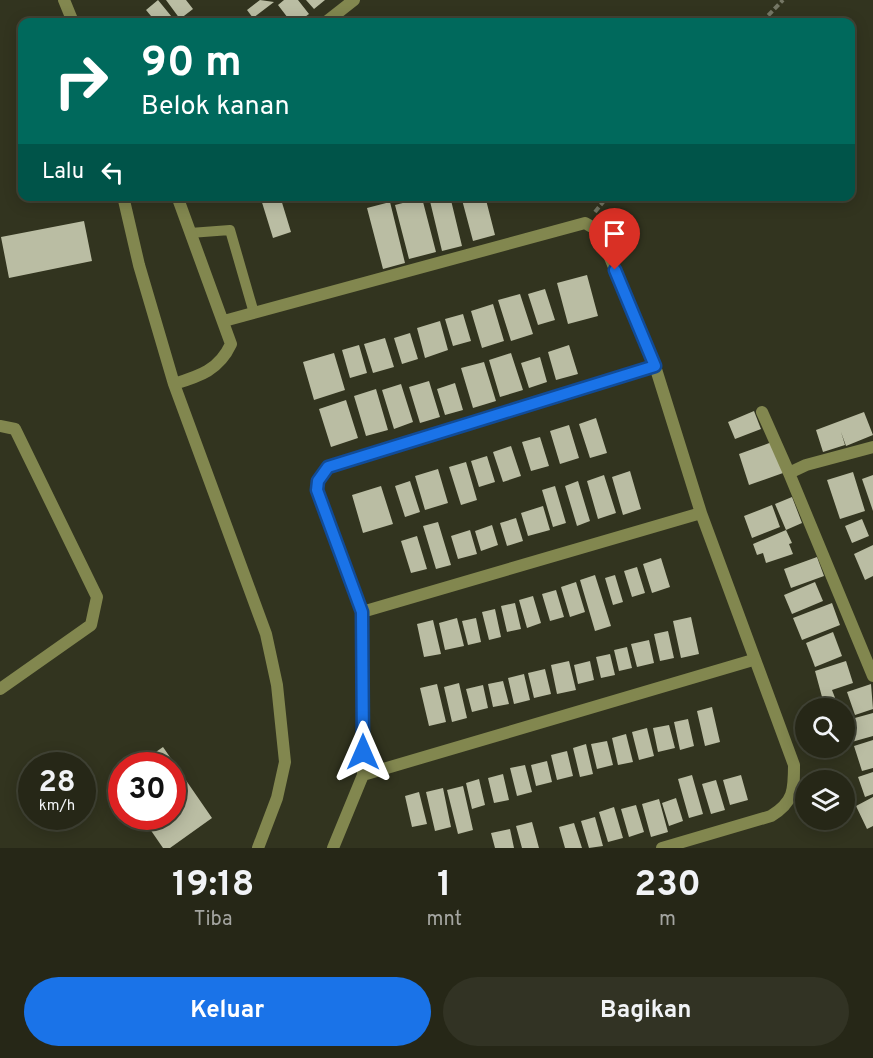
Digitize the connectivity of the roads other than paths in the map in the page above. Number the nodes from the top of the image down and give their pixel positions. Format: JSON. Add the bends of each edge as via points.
{"nodes":[{"id":1,"x":64,"y":0,"type":"edge"},
{"id":2,"x":354,"y":0,"type":"edge"},
{"id":3,"x":72,"y":18,"type":"edge"},
{"id":4,"x":331,"y":18,"type":"edge"},
{"id":5,"x":124,"y":201,"type":"edge"},
{"id":6,"x":179,"y":201,"type":"edge"},
{"id":7,"x":190,"y":233,"type":"junction"},
{"id":8,"x":254,"y":313,"type":"junction"},
{"id":9,"x":224,"y":321,"type":"junction"},
{"id":10,"x":655,"y":366,"type":"junction"},
{"id":11,"x":174,"y":384,"type":"junction"},
{"id":12,"x":762,"y":412,"type":"dead end"},
{"id":13,"x":0,"y":426,"type":"edge"},
{"id":14,"x":873,"y":447,"type":"edge"},
{"id":15,"x":789,"y":473,"type":"junction"},
{"id":16,"x":701,"y":513,"type":"junction"},
{"id":17,"x":362,"y":612,"type":"junction"},
{"id":18,"x":753,"y":660,"type":"junction"},
{"id":19,"x":873,"y":676,"type":"edge"},
{"id":20,"x":0,"y":690,"type":"edge"},
{"id":21,"x":363,"y":775,"type":"junction"},
{"id":22,"x":258,"y":848,"type":"edge"},
{"id":23,"x":333,"y":848,"type":"edge"},
{"id":24,"x":662,"y":848,"type":"edge"}],
"edges":[{"from":1,"to":3,"type":"street"},
{"from":2,"to":4,"type":"street"},
{"from":5,"to":11,"type":"street","via":[[138,265]]},
{"from":6,"to":7,"type":"street"},
{"from":7,"to":8,"type":"lane","via":[[230,230]]},
{"from":7,"to":9,"type":"street"},
{"from":8,"to":9,"type":"street"},
{"from":8,"to":10,"type":"street","via":[[585,222],[599,231]]},
{"from":9,"to":11,"type":"street","via":[[231,344],[224,359],[212,369]]},
{"from":10,"to":16,"type":"street"},
{"from":10,"to":17,"type":"street","via":[[328,467],[317,490]]},
{"from":11,"to":22,"type":"street","via":[[266,634],[277,685],[285,762],[277,798]]},
{"from":12,"to":15,"type":"street"},
{"from":13,"to":20,"type":"street","via":[[15,429],[97,597],[91,625]]},
{"from":14,"to":15,"type":"street"},
{"from":15,"to":19,"type":"street"},
{"from":16,"to":17,"type":"street"},
{"from":16,"to":18,"type":"street"},
{"from":17,"to":21,"type":"street"},
{"from":18,"to":21,"type":"street"},
{"from":18,"to":24,"type":"street","via":[[794,765],[794,789],[785,808],[771,816]]},
{"from":21,"to":23,"type":"street"}]}
